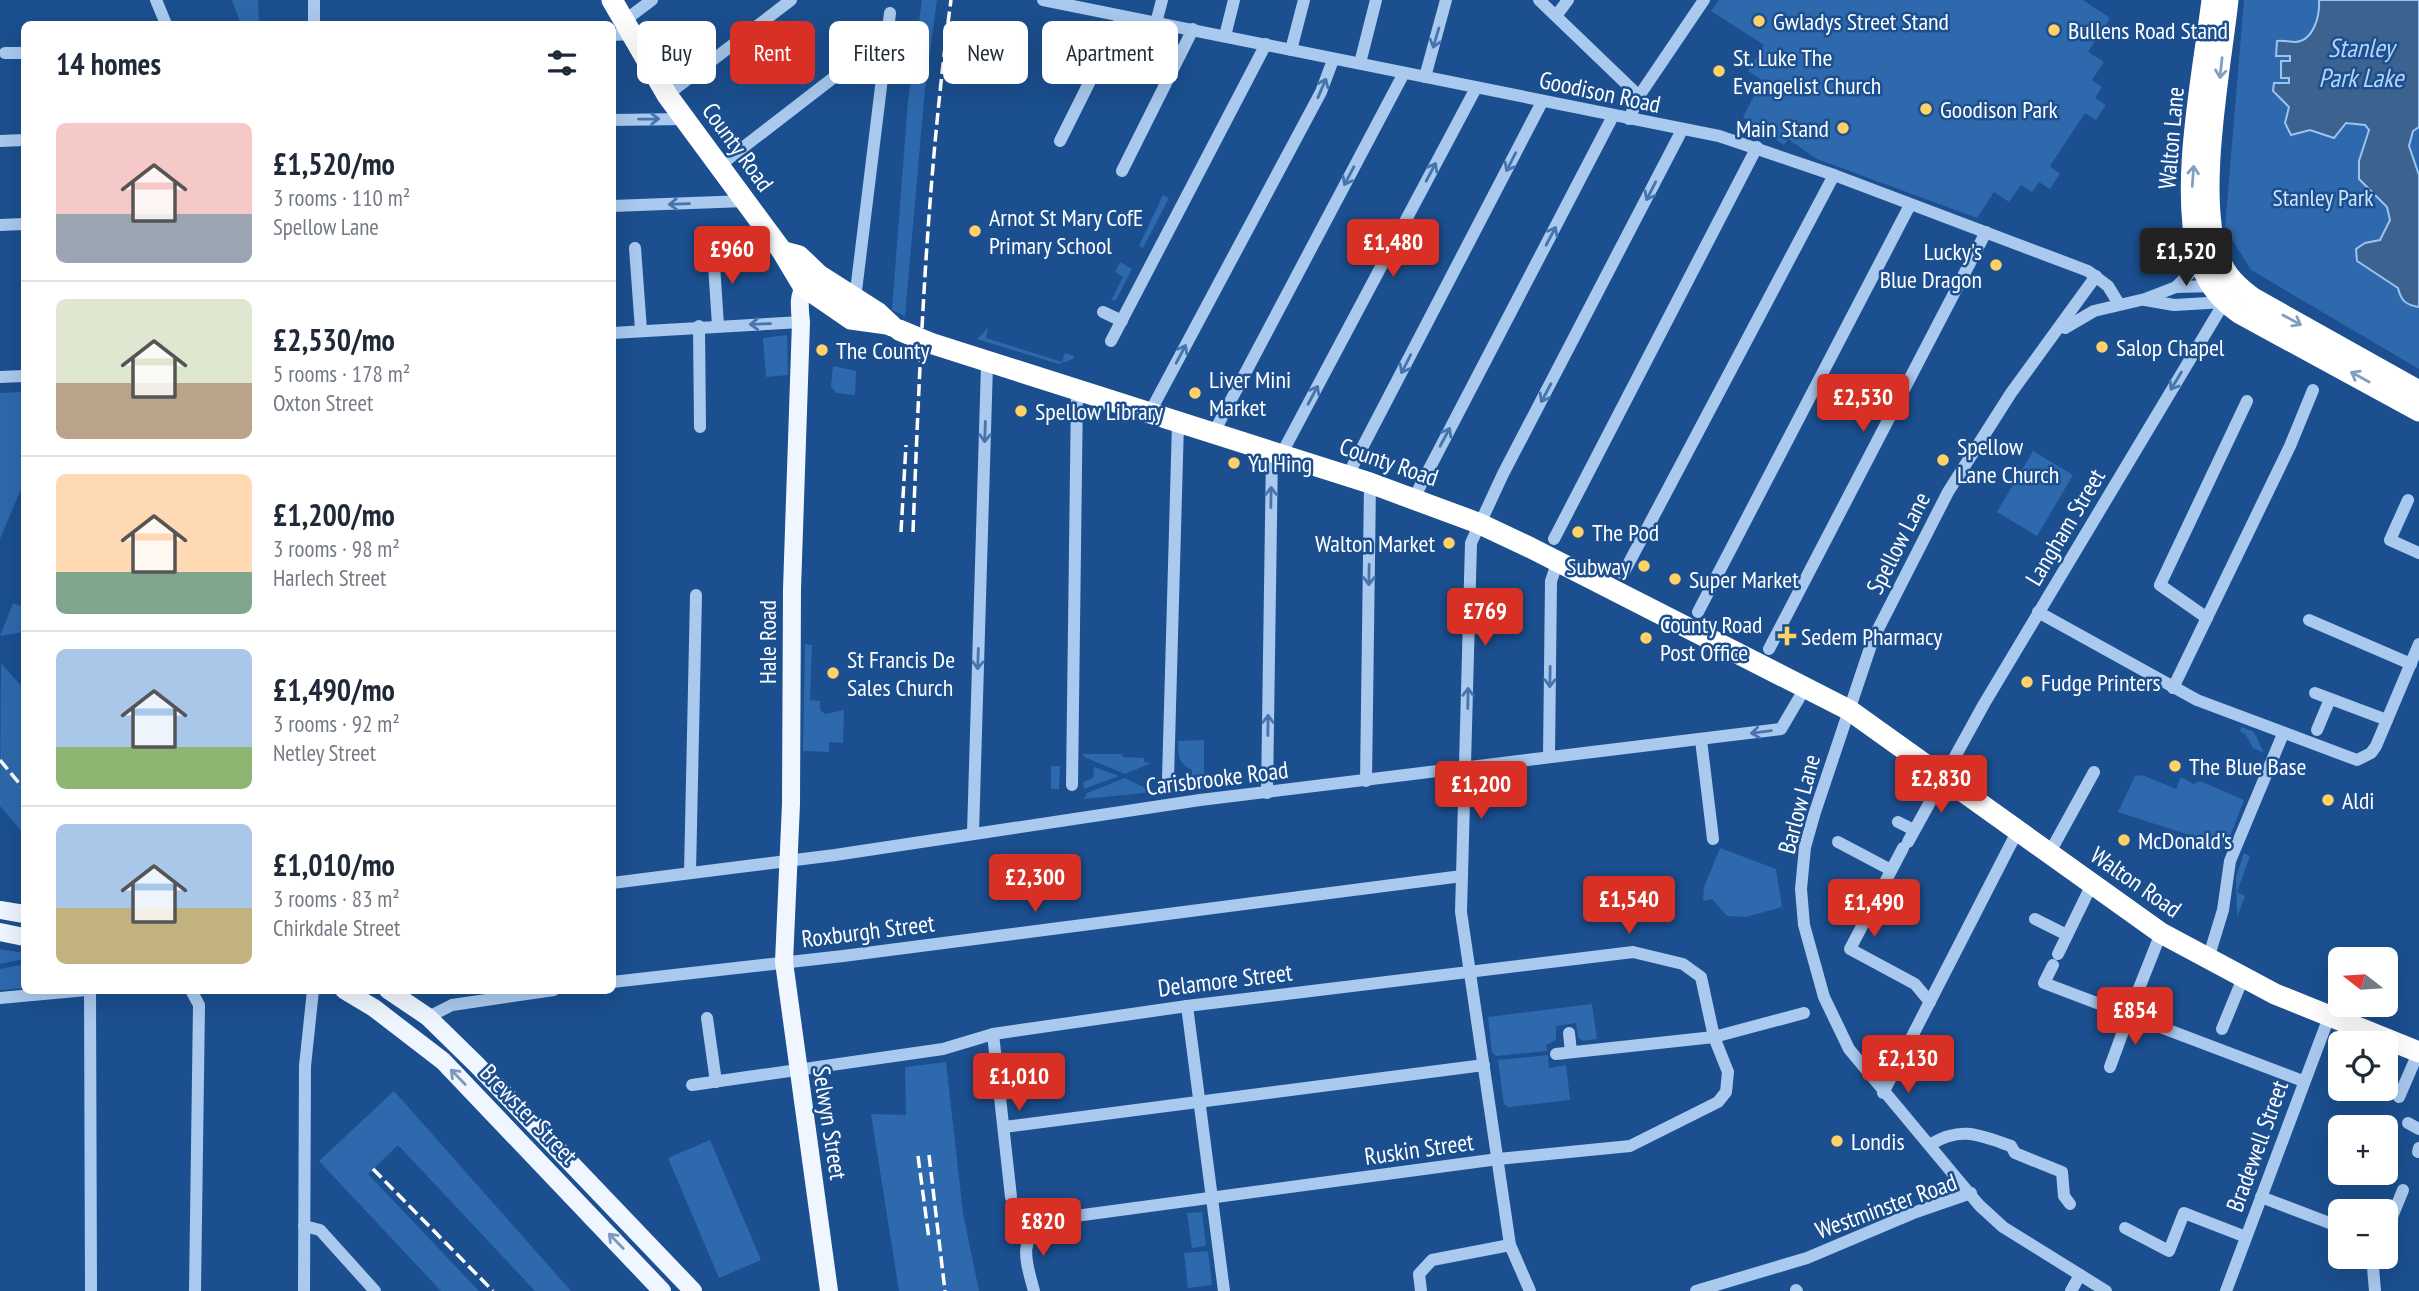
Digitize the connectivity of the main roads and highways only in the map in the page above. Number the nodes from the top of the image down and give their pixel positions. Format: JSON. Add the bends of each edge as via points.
{"nodes":[{"id":1,"x":612,"y":0,"type":"edge"},
{"id":2,"x":2221,"y":1,"type":"edge"},
{"id":3,"x":623,"y":30,"type":"edge"},
{"id":4,"x":812,"y":286,"type":"junction"},
{"id":5,"x":2224,"y":291,"type":"junction"},
{"id":6,"x":893,"y":327,"type":"junction"},
{"id":7,"x":2419,"y":391,"type":"edge"},
{"id":8,"x":2419,"y":411,"type":"edge"},
{"id":9,"x":1849,"y":710,"type":"joint"},
{"id":10,"x":0,"y":910,"type":"edge"},
{"id":11,"x":21,"y":914,"type":"edge"},
{"id":12,"x":0,"y":932,"type":"edge"},
{"id":13,"x":21,"y":936,"type":"edge"},
{"id":14,"x":784,"y":962,"type":"joint"},
{"id":15,"x":350,"y":994,"type":"edge"},
{"id":16,"x":394,"y":994,"type":"edge"},
{"id":17,"x":2419,"y":1052,"type":"edge"},
{"id":18,"x":662,"y":1291,"type":"edge"},
{"id":19,"x":693,"y":1291,"type":"edge"},
{"id":20,"x":829,"y":1291,"type":"edge"}],
"edges":[{"from":1,"to":3,"type":"highway","name":"County Road"},
{"from":2,"to":5,"type":"highway","name":"Walton Lane","one_way":true,"via":[[2209,201]]},
{"from":5,"to":2,"type":"highway","name":"Walton Lane","one_way":true,"via":[[2195,244],[2192,214],[2196,138]]},
{"from":3,"to":4,"type":"highway","name":"County Road","via":[[719,166]]},
{"from":4,"to":6,"type":"highway","name":"County Road","via":[[853,299]]},
{"from":4,"to":6,"type":"highway","name":"County Road","via":[[851,319]]},
{"from":4,"to":14,"type":"main road","name":"Hale Road","via":[[801,322]]},
{"from":5,"to":7,"type":"highway","name":"Walton Lane","one_way":true,"via":[[2253,298]]},
{"from":8,"to":5,"type":"highway","name":"Walton Lane","one_way":true},
{"from":6,"to":9,"type":"highway","name":"County Road","bridge":true,"via":[[988,364],[1348,475],[1478,523]]},
{"from":9,"to":17,"type":"highway","name":"Walton Road","via":[[2161,933],[2243,978]]},
{"from":10,"to":11,"type":"main road"},
{"from":12,"to":13,"type":"main road"},
{"from":14,"to":20,"type":"main road","name":"Selwyn Street"},
{"from":18,"to":15,"type":"main road","name":"Brewster Street","one_way":true,"via":[[443,1061]]},
{"from":16,"to":19,"type":"main road","name":"Brewster Street","via":[[428,1017]]}]}
